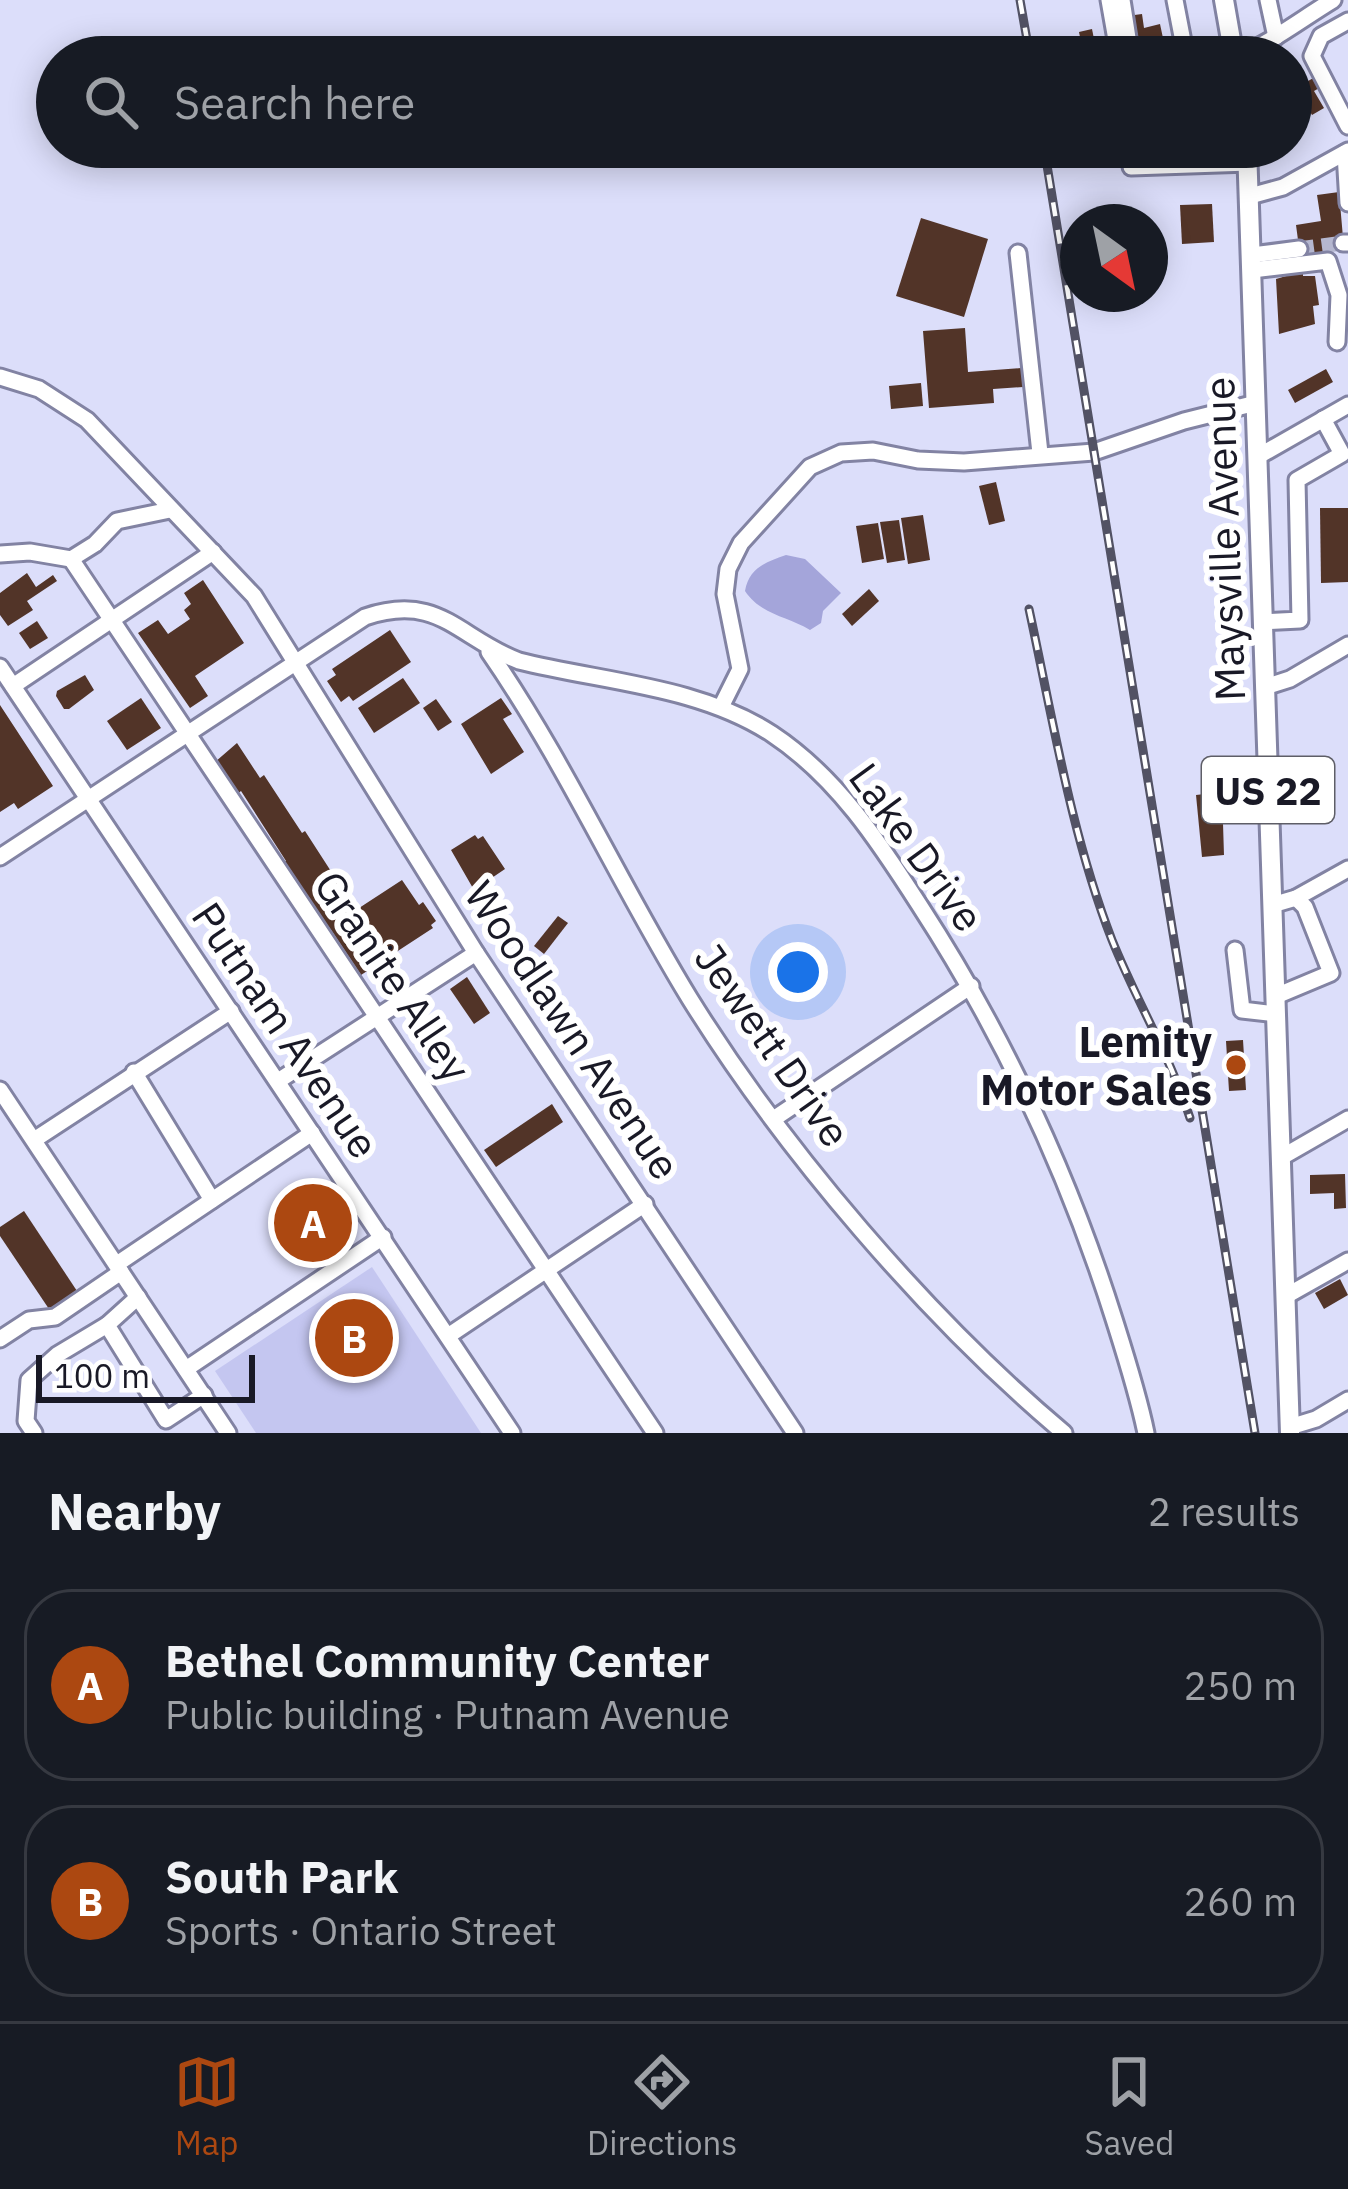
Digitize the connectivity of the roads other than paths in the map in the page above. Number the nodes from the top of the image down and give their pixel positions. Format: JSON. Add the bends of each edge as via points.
{"nodes":[{"id":1,"x":1109,"y":0,"type":"edge"},
{"id":2,"x":1121,"y":0,"type":"edge"},
{"id":3,"x":1171,"y":0,"type":"edge"},
{"id":4,"x":1224,"y":0,"type":"edge"},
{"id":5,"x":1268,"y":0,"type":"edge"},
{"id":6,"x":1315,"y":0,"type":"edge"},
{"id":7,"x":1333,"y":0,"type":"edge"},
{"id":8,"x":1348,"y":21,"type":"edge"},
{"id":9,"x":1115,"y":36,"type":"edge"},
{"id":10,"x":1127,"y":36,"type":"edge"},
{"id":11,"x":1174,"y":36,"type":"edge"},
{"id":12,"x":1180,"y":36,"type":"edge"},
{"id":13,"x":1230,"y":36,"type":"edge"},
{"id":14,"x":1276,"y":36,"type":"edge"},
{"id":15,"x":1276,"y":36,"type":"edge"},
{"id":16,"x":1278,"y":36,"type":"edge"},
{"id":17,"x":1348,"y":126,"type":"edge"},
{"id":18,"x":1346,"y":152,"type":"edge"},
{"id":19,"x":1249,"y":168,"type":"edge"},
{"id":20,"x":1250,"y":196,"type":"junction"},
{"id":21,"x":1348,"y":202,"type":"edge"},
{"id":22,"x":1299,"y":249,"type":"tunnel mouth"},
{"id":23,"x":1018,"y":253,"type":"dead end"},
{"id":24,"x":1252,"y":262,"type":"junction"},
{"id":25,"x":1337,"y":342,"type":"dead end"},
{"id":26,"x":0,"y":377,"type":"edge"},
{"id":27,"x":1256,"y":403,"type":"junction"},
{"id":28,"x":1348,"y":405,"type":"edge"},
{"id":29,"x":1323,"y":419,"type":"junction"},
{"id":30,"x":1040,"y":453,"type":"junction"},
{"id":31,"x":1257,"y":457,"type":"junction"},
{"id":32,"x":170,"y":510,"type":"junction"},
{"id":33,"x":213,"y":552,"type":"junction"},
{"id":34,"x":0,"y":554,"type":"edge"},
{"id":35,"x":71,"y":559,"type":"junction"},
{"id":36,"x":112,"y":620,"type":"junction"},
{"id":37,"x":1262,"y":622,"type":"junction"},
{"id":38,"x":1348,"y":645,"type":"edge"},
{"id":39,"x":488,"y":649,"type":"junction"},
{"id":40,"x":294,"y":664,"type":"junction"},
{"id":41,"x":0,"y":667,"type":"edge"},
{"id":42,"x":13,"y":686,"type":"junction"},
{"id":43,"x":1264,"y":686,"type":"junction"},
{"id":44,"x":721,"y":707,"type":"junction"},
{"id":45,"x":189,"y":736,"type":"junction"},
{"id":46,"x":89,"y":801,"type":"junction"},
{"id":47,"x":0,"y":857,"type":"edge"},
{"id":48,"x":1348,"y":869,"type":"edge"},
{"id":49,"x":1296,"y":898,"type":"junction"},
{"id":50,"x":1272,"y":905,"type":"junction"},
{"id":51,"x":1235,"y":950,"type":"dead end"},
{"id":52,"x":476,"y":953,"type":"junction"},
{"id":53,"x":971,"y":986,"type":"junction"},
{"id":54,"x":1276,"y":1005,"type":"junction"},
{"id":55,"x":231,"y":1011,"type":"junction"},
{"id":56,"x":377,"y":1016,"type":"junction"},
{"id":57,"x":134,"y":1072,"type":"junction"},
{"id":58,"x":278,"y":1081,"type":"junction"},
{"id":59,"x":0,"y":1090,"type":"edge"},
{"id":60,"x":775,"y":1118,"type":"junction"},
{"id":61,"x":1348,"y":1119,"type":"edge"},
{"id":62,"x":312,"y":1133,"type":"junction"},
{"id":63,"x":34,"y":1140,"type":"junction"},
{"id":64,"x":1282,"y":1157,"type":"junction"},
{"id":65,"x":212,"y":1200,"type":"junction"},
{"id":66,"x":645,"y":1204,"type":"junction"},
{"id":67,"x":383,"y":1237,"type":"junction"},
{"id":68,"x":1348,"y":1262,"type":"edge"},
{"id":69,"x":119,"y":1268,"type":"junction"},
{"id":70,"x":547,"y":1270,"type":"junction"},
{"id":71,"x":1286,"y":1296,"type":"junction"},
{"id":72,"x":138,"y":1297,"type":"junction"},
{"id":73,"x":107,"y":1325,"type":"junction"},
{"id":74,"x":448,"y":1336,"type":"junction"},
{"id":75,"x":0,"y":1340,"type":"edge"},
{"id":76,"x":186,"y":1369,"type":"junction"},
{"id":77,"x":203,"y":1395,"type":"junction"},
{"id":78,"x":1348,"y":1400,"type":"edge"},
{"id":79,"x":166,"y":1420,"type":"junction"},
{"id":80,"x":1290,"y":1430,"type":"edge"},
{"id":81,"x":34,"y":1433,"type":"edge"},
{"id":82,"x":152,"y":1433,"type":"edge"},
{"id":83,"x":228,"y":1433,"type":"edge"},
{"id":84,"x":512,"y":1433,"type":"edge"},
{"id":85,"x":656,"y":1433,"type":"edge"},
{"id":86,"x":795,"y":1433,"type":"edge"},
{"id":87,"x":1064,"y":1433,"type":"edge"},
{"id":88,"x":1146,"y":1433,"type":"edge"}],
"edges":[{"from":1,"to":9,"type":"street"},
{"from":2,"to":10,"type":"street"},
{"from":3,"to":11,"type":"street"},
{"from":3,"to":12,"type":"street"},
{"from":4,"to":13,"type":"main road"},
{"from":5,"to":14,"type":"street"},
{"from":6,"to":15,"type":"street","via":[[1280,21]]},
{"from":7,"to":16,"type":"street"},
{"from":8,"to":17,"type":"street","via":[[1321,36],[1312,56]]},
{"from":18,"to":20,"type":"street"},
{"from":18,"to":21,"type":"street"},
{"from":19,"to":20,"type":"main road","name":"Maysville Avenue","number":"US 22"},
{"from":20,"to":24,"type":"main road","name":"Maysville Avenue","number":"US 22"},
{"from":22,"to":24,"type":"street"},
{"from":23,"to":30,"type":"street"},
{"from":24,"to":25,"type":"street","via":[[1328,261],[1339,295]]},
{"from":24,"to":27,"type":"main road","name":"Maysville Avenue","number":"US 22"},
{"from":26,"to":32,"type":"street","name":"Woodlawn Avenue","via":[[39,388],[87,420]]},
{"from":27,"to":30,"type":"street","via":[[1106,448]]},
{"from":27,"to":31,"type":"main road","name":"Maysville Avenue","number":"US 22"},
{"from":28,"to":29,"type":"street"},
{"from":29,"to":31,"type":"street"},
{"from":29,"to":37,"type":"street","via":[[1342,454],[1297,480],[1300,620]]},
{"from":30,"to":44,"type":"street","via":[[964,462],[842,452],[810,467],[741,543],[728,569],[724,594],[740,669]]},
{"from":31,"to":37,"type":"main road","name":"Maysville Avenue","number":"US 22"},
{"from":32,"to":33,"type":"street","name":"Woodlawn Avenue"},
{"from":32,"to":35,"type":"street","via":[[117,521]]},
{"from":33,"to":36,"type":"street"},
{"from":33,"to":40,"type":"street","name":"Woodlawn Avenue","via":[[254,596]]},
{"from":34,"to":35,"type":"street"},
{"from":35,"to":36,"type":"street","name":"Granite Alley"},
{"from":36,"to":42,"type":"street"},
{"from":36,"to":45,"type":"street","name":"Granite Alley"},
{"from":37,"to":43,"type":"main road","name":"Maysville Avenue","number":"US 22"},
{"from":38,"to":43,"type":"street"},
{"from":39,"to":40,"type":"street","name":"Lake Drive","via":[[438,613],[385,610]]},
{"from":39,"to":44,"type":"street","name":"Lake Drive"},
{"from":39,"to":60,"type":"street","name":"Jewett Drive","via":[[691,999]]},
{"from":40,"to":45,"type":"street","name":"Lake Drive"},
{"from":40,"to":52,"type":"street","name":"Woodlawn Avenue"},
{"from":41,"to":42,"type":"street","name":"Putnam Avenue"},
{"from":42,"to":46,"type":"street","name":"Putnam Avenue"},
{"from":43,"to":50,"type":"main road","name":"Maysville Avenue","number":"US 22"},
{"from":44,"to":53,"type":"street","name":"Lake Drive","via":[[771,733],[832,785],[881,845]]},
{"from":45,"to":46,"type":"street","name":"Lake Drive"},
{"from":45,"to":56,"type":"street","name":"Granite Alley"},
{"from":46,"to":47,"type":"street","name":"Lake Drive"},
{"from":46,"to":55,"type":"street","name":"Putnam Avenue"},
{"from":48,"to":49,"type":"street"},
{"from":49,"to":50,"type":"street"},
{"from":49,"to":54,"type":"street","via":[[1331,973]]},
{"from":50,"to":54,"type":"main road","name":"Maysville Avenue","number":"US 22"},
{"from":51,"to":54,"type":"street","via":[[1242,1010]]},
{"from":52,"to":56,"type":"street"},
{"from":52,"to":66,"type":"street","name":"Woodlawn Avenue"},
{"from":53,"to":60,"type":"street"},
{"from":53,"to":88,"type":"street","name":"Lake Drive","via":[[1071,1196]]},
{"from":54,"to":64,"type":"main road","name":"Maysville Avenue","number":"US 22"},
{"from":55,"to":57,"type":"street"},
{"from":55,"to":58,"type":"street","name":"Putnam Avenue"},
{"from":56,"to":58,"type":"street"},
{"from":56,"to":70,"type":"street","name":"Granite Alley"},
{"from":57,"to":63,"type":"street"},
{"from":57,"to":65,"type":"street"},
{"from":58,"to":62,"type":"street","name":"Putnam Avenue"},
{"from":59,"to":63,"type":"street"},
{"from":60,"to":87,"type":"street","name":"Jewett Drive","via":[[898,1270]]},
{"from":61,"to":64,"type":"street"},
{"from":62,"to":65,"type":"street"},
{"from":62,"to":67,"type":"street","name":"Putnam Avenue"},
{"from":63,"to":69,"type":"street"},
{"from":64,"to":71,"type":"main road","name":"Maysville Avenue","number":"US 22"},
{"from":65,"to":69,"type":"street"},
{"from":66,"to":70,"type":"street"},
{"from":66,"to":86,"type":"street","name":"Woodlawn Avenue"},
{"from":67,"to":74,"type":"street","name":"Putnam Avenue"},
{"from":67,"to":76,"type":"street"},
{"from":68,"to":71,"type":"street"},
{"from":69,"to":72,"type":"street"},
{"from":69,"to":75,"type":"street","via":[[55,1317],[28,1321]]},
{"from":70,"to":74,"type":"street"},
{"from":70,"to":85,"type":"street","name":"Granite Alley"},
{"from":71,"to":80,"type":"main road","name":"Maysville Avenue","number":"US 22"},
{"from":72,"to":73,"type":"street"},
{"from":72,"to":76,"type":"street"},
{"from":73,"to":79,"type":"street"},
{"from":73,"to":81,"type":"street","via":[[29,1380],[26,1421]]},
{"from":74,"to":84,"type":"street","name":"Putnam Avenue"},
{"from":76,"to":77,"type":"street"},
{"from":77,"to":79,"type":"street"},
{"from":77,"to":83,"type":"street"},
{"from":78,"to":80,"type":"street"},
{"from":79,"to":82,"type":"street"}]}
